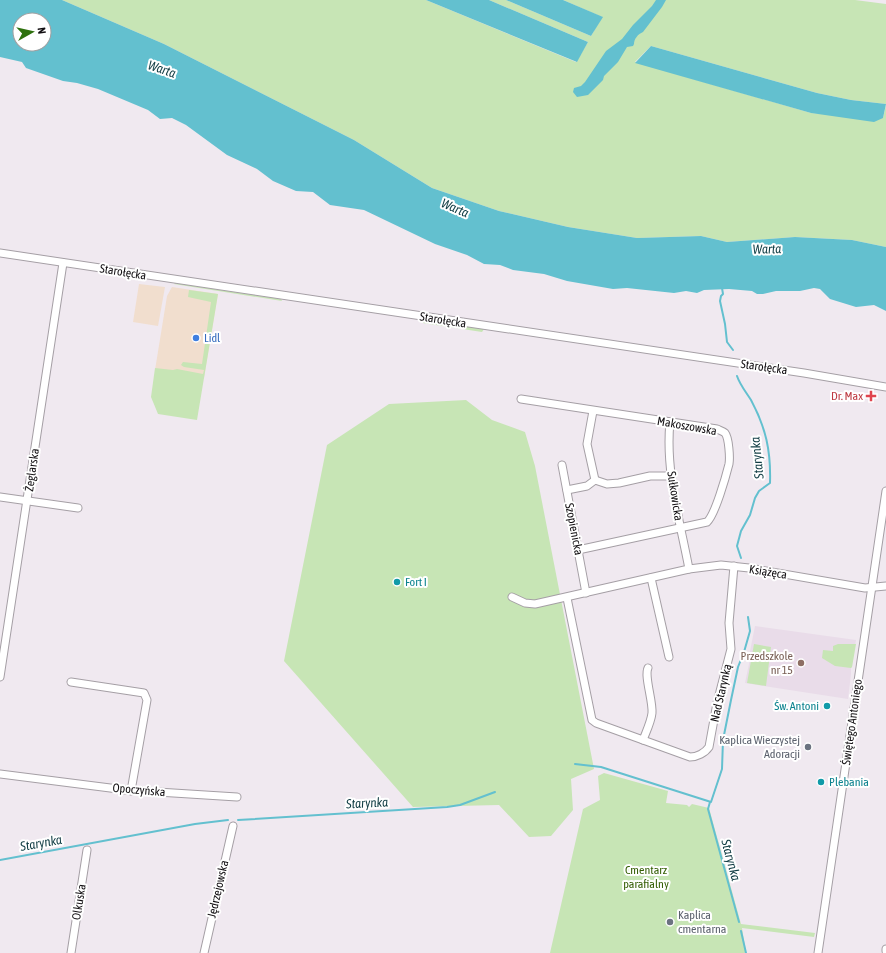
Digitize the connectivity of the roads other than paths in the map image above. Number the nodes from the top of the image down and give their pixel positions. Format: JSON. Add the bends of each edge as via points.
{"nodes":[{"id":1,"x":0,"y":253,"type":"edge"},
{"id":2,"x":63,"y":263,"type":"junction"},
{"id":3,"x":886,"y":387,"type":"edge"},
{"id":4,"x":521,"y":399,"type":"dead end"},
{"id":5,"x":593,"y":411,"type":"junction"},
{"id":6,"x":670,"y":422,"type":"junction"},
{"id":7,"x":562,"y":465,"type":"dead end"},
{"id":8,"x":672,"y":476,"type":"junction"},
{"id":9,"x":595,"y":480,"type":"junction"},
{"id":10,"x":567,"y":490,"type":"junction"},
{"id":11,"x":886,"y":491,"type":"edge"},
{"id":12,"x":0,"y":497,"type":"edge"},
{"id":13,"x":27,"y":502,"type":"junction"},
{"id":14,"x":78,"y":508,"type":"dead end"},
{"id":15,"x":681,"y":528,"type":"junction"},
{"id":16,"x":578,"y":550,"type":"junction"},
{"id":17,"x":734,"y":566,"type":"junction"},
{"id":18,"x":689,"y":569,"type":"junction"},
{"id":19,"x":651,"y":578,"type":"junction"},
{"id":20,"x":872,"y":586,"type":"junction"},
{"id":21,"x":886,"y":586,"type":"edge"},
{"id":22,"x":586,"y":593,"type":"junction"},
{"id":23,"x":512,"y":597,"type":"dead end"},
{"id":24,"x":567,"y":598,"type":"junction"},
{"id":25,"x":669,"y":657,"type":"dead end"},
{"id":26,"x":648,"y":668,"type":"dead end"},
{"id":27,"x":0,"y":677,"type":"edge"},
{"id":28,"x":71,"y":682,"type":"dead end"},
{"id":29,"x":643,"y":740,"type":"junction"},
{"id":30,"x":0,"y":774,"type":"edge"},
{"id":31,"x":131,"y":791,"type":"junction"},
{"id":32,"x":237,"y":797,"type":"dead end"},
{"id":33,"x":233,"y":826,"type":"dead end"},
{"id":34,"x":87,"y":850,"type":"dead end"},
{"id":35,"x":71,"y":953,"type":"edge"},
{"id":36,"x":204,"y":953,"type":"edge"},
{"id":37,"x":818,"y":953,"type":"edge"}],
"edges":[{"from":1,"to":2,"type":"street","name":"Starołęcka"},
{"from":2,"to":3,"type":"street","name":"Starołęcka"},
{"from":2,"to":13,"type":"street","name":"Żeglarska"},
{"from":4,"to":5,"type":"street","name":"Makoszowska"},
{"from":5,"to":6,"type":"street","name":"Makoszowska"},
{"from":5,"to":9,"type":"street","via":[[587,444]]},
{"from":6,"to":8,"type":"street","name":"Sułkowicka","via":[[668,446]]},
{"from":6,"to":15,"type":"street","name":"Makoszowska","via":[[717,429],[725,433],[728,441],[729,464],[711,519],[703,524]]},
{"from":7,"to":10,"type":"street","name":"Szopienicka"},
{"from":8,"to":9,"type":"street","via":[[650,476],[608,484]]},
{"from":8,"to":15,"type":"street","name":"Sułkowicka"},
{"from":9,"to":10,"type":"street","via":[[587,486]]},
{"from":10,"to":16,"type":"street","name":"Szopienicka"},
{"from":11,"to":20,"type":"street","name":"Świętego Antoniego"},
{"from":12,"to":13,"type":"street"},
{"from":13,"to":14,"type":"street"},
{"from":13,"to":27,"type":"street","name":"Żeglarska"},
{"from":15,"to":16,"type":"street","name":"Makoszowska"},
{"from":15,"to":18,"type":"street","name":"Sułkowicka"},
{"from":16,"to":22,"type":"street","name":"Szopienicka"},
{"from":17,"to":18,"type":"street","name":"Książęca","via":[[714,565]]},
{"from":17,"to":20,"type":"street","name":"Książęca"},
{"from":17,"to":29,"type":"street","name":"Nad Starynką","via":[[729,623],[732,644],[708,748],[692,757]]},
{"from":18,"to":19,"type":"street","name":"Książęca"},
{"from":19,"to":22,"type":"street","name":"Książęca"},
{"from":19,"to":25,"type":"street"},
{"from":20,"to":21,"type":"street","name":"Książęca"},
{"from":20,"to":37,"type":"street","name":"Świętego Antoniego"},
{"from":22,"to":24,"type":"street","name":"Książęca"},
{"from":23,"to":24,"type":"street","name":"Książęca","via":[[535,604]]},
{"from":24,"to":29,"type":"street","name":"Nad Starynką","via":[[592,720]]},
{"from":26,"to":29,"type":"street","via":[[646,674],[652,712]]},
{"from":28,"to":31,"type":"street","via":[[144,693],[146,696]]},
{"from":30,"to":31,"type":"street","name":"Opoczyńska"},
{"from":31,"to":32,"type":"street","name":"Opoczyńska"},
{"from":33,"to":36,"type":"street","name":"Jędrzejowska"},
{"from":34,"to":35,"type":"street","name":"Olkuska"}]}
